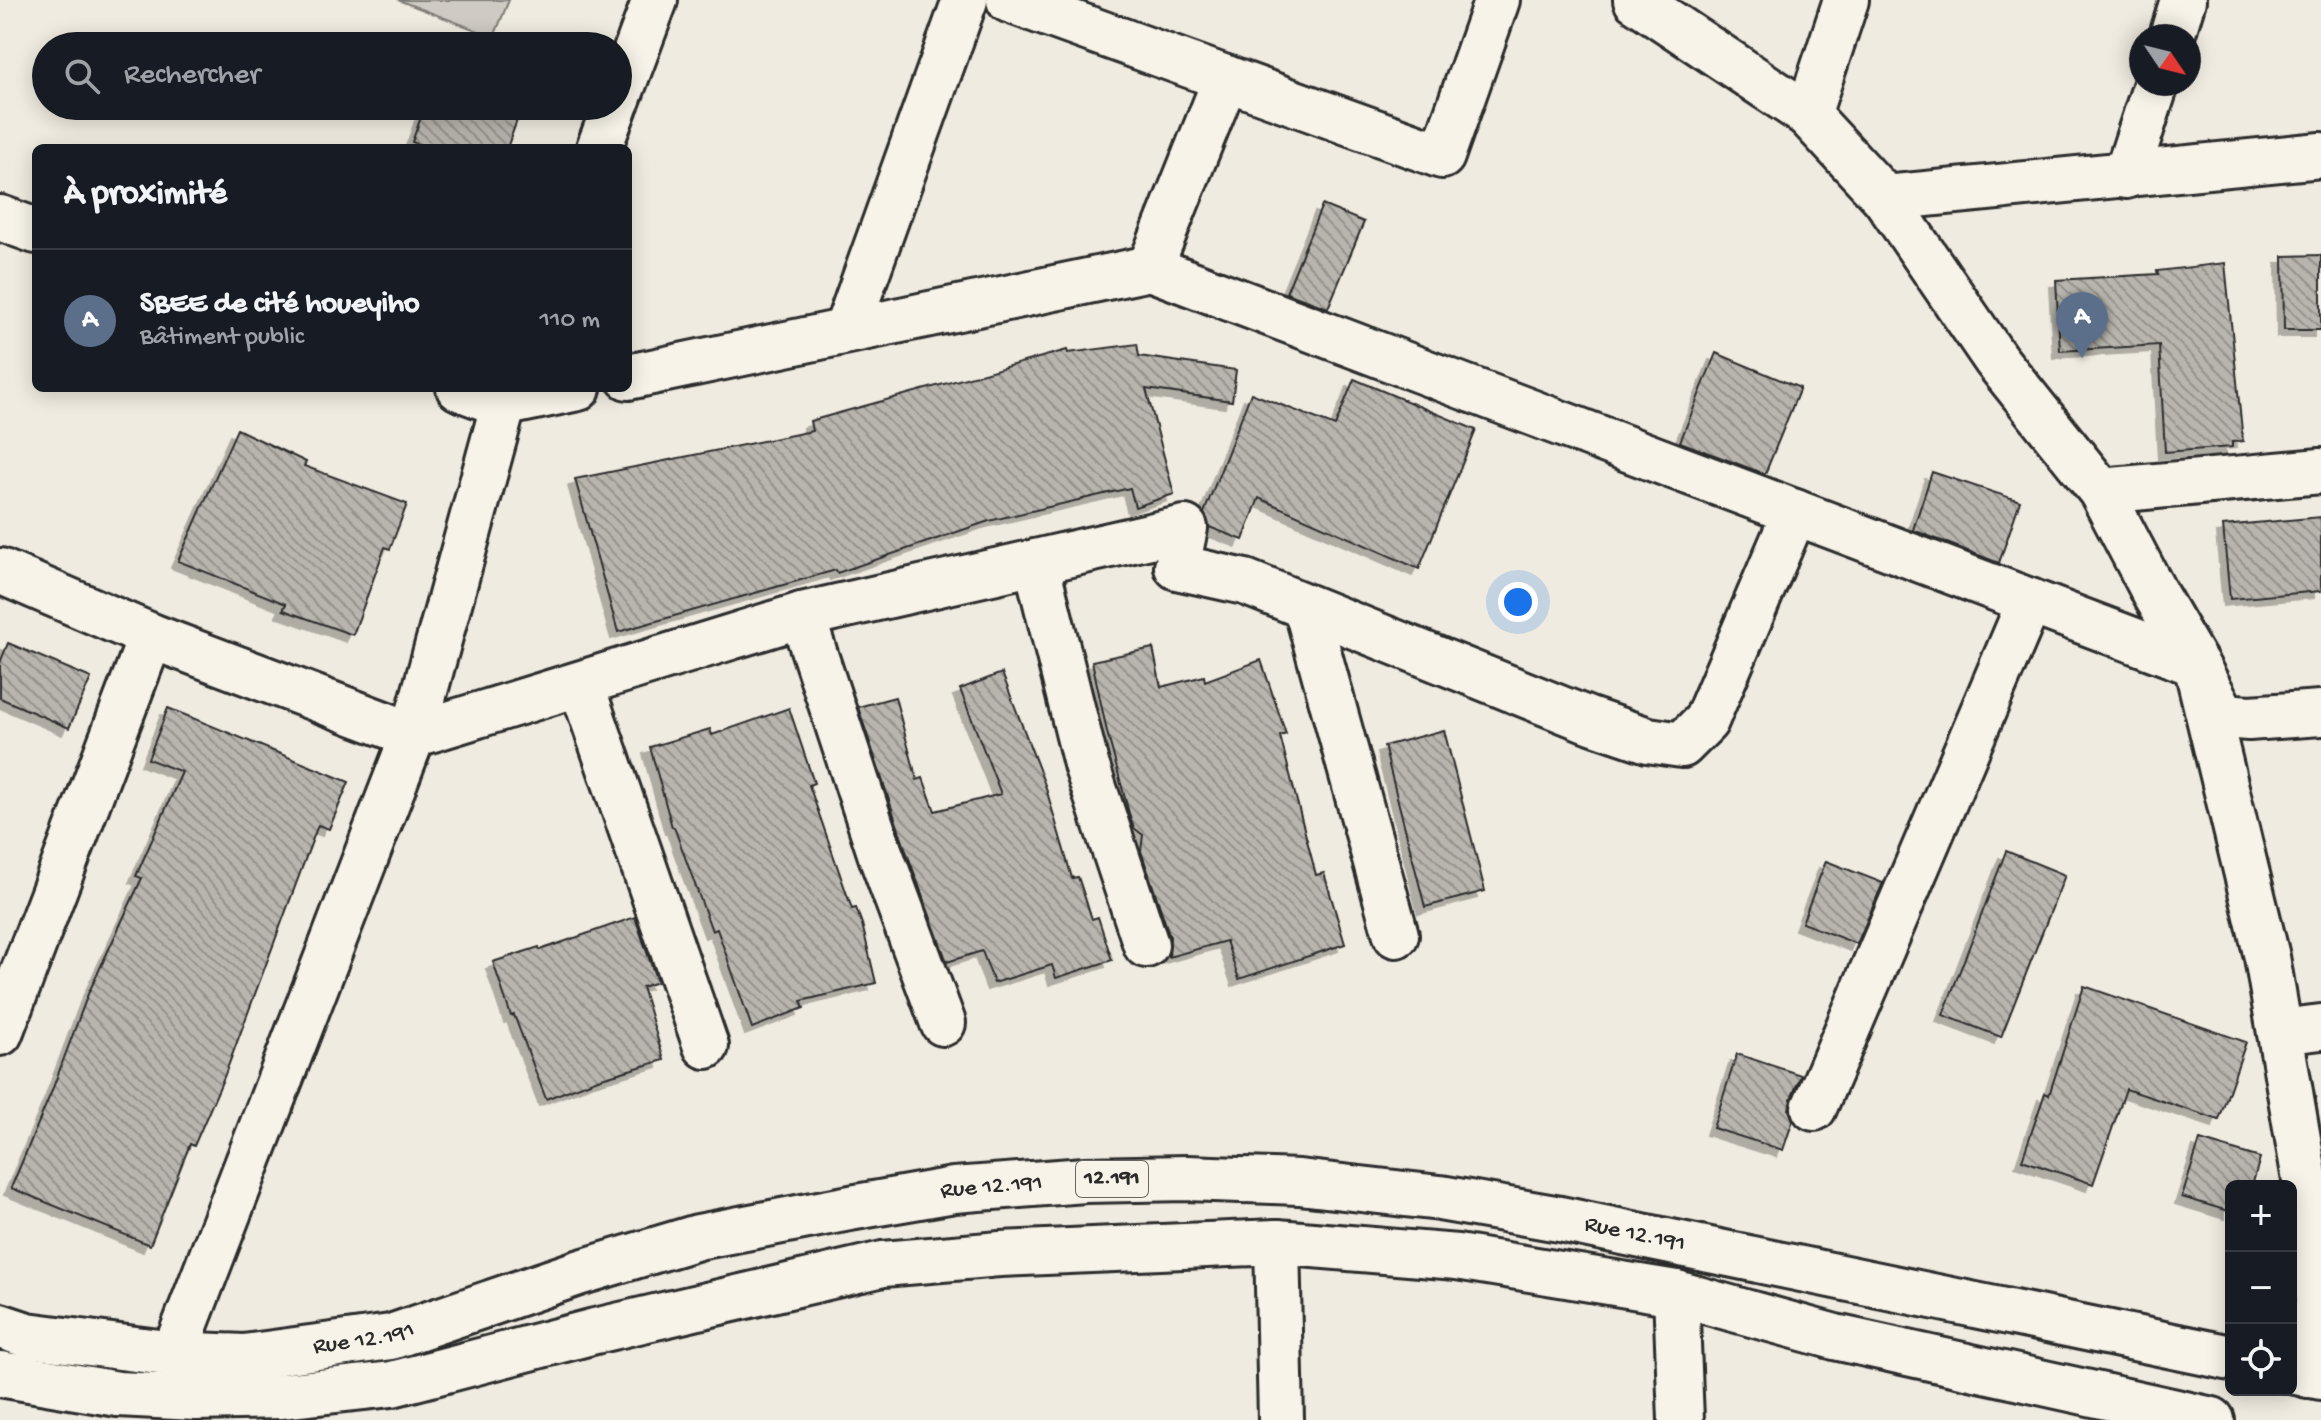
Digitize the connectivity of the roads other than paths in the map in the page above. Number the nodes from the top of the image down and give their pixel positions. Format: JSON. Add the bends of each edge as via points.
{"nodes":[{"id":1,"x":655,"y":0,"type":"edge"},
{"id":2,"x":965,"y":0,"type":"edge"},
{"id":3,"x":1009,"y":0,"type":"edge"},
{"id":4,"x":1497,"y":0,"type":"edge"},
{"id":5,"x":1636,"y":0,"type":"edge"},
{"id":6,"x":1846,"y":0,"type":"edge"},
{"id":7,"x":2183,"y":0,"type":"edge"},
{"id":8,"x":2176,"y":24,"type":"edge"},
{"id":9,"x":632,"y":62,"type":"edge"},
{"id":10,"x":1226,"y":78,"type":"junction"},
{"id":11,"x":2152,"y":96,"type":"edge"},
{"id":12,"x":1808,"y":115,"type":"junction"},
{"id":13,"x":610,"y":120,"type":"edge"},
{"id":14,"x":601,"y":144,"type":"edge"},
{"id":15,"x":2321,"y":155,"type":"edge"},
{"id":16,"x":2126,"y":176,"type":"junction"},
{"id":17,"x":1885,"y":198,"type":"junction"},
{"id":18,"x":0,"y":218,"type":"edge"},
{"id":19,"x":32,"y":230,"type":"edge"},
{"id":20,"x":1150,"y":268,"type":"junction"},
{"id":21,"x":846,"y":331,"type":"junction"},
{"id":22,"x":632,"y":376,"type":"edge"},
{"id":23,"x":482,"y":392,"type":"edge"},
{"id":24,"x":542,"y":392,"type":"edge"},
{"id":25,"x":505,"y":396,"type":"edge"},
{"id":26,"x":2321,"y":471,"type":"edge"},
{"id":27,"x":2101,"y":491,"type":"junction"},
{"id":28,"x":1795,"y":512,"type":"junction"},
{"id":29,"x":1036,"y":562,"type":"junction"},
{"id":30,"x":0,"y":571,"type":"edge"},
{"id":31,"x":2030,"y":601,"type":"junction"},
{"id":32,"x":1306,"y":607,"type":"junction"},
{"id":33,"x":802,"y":615,"type":"junction"},
{"id":34,"x":151,"y":636,"type":"junction"},
{"id":35,"x":2196,"y":664,"type":"junction"},
{"id":36,"x":581,"y":684,"type":"junction"},
{"id":37,"x":2321,"y":713,"type":"edge"},
{"id":38,"x":413,"y":735,"type":"junction"},
{"id":39,"x":1396,"y":935,"type":"dead end"},
{"id":40,"x":1146,"y":945,"type":"dead end"},
{"id":41,"x":943,"y":1023,"type":"dead end"},
{"id":42,"x":2300,"y":1029,"type":"edge"},
{"id":43,"x":0,"y":1033,"type":"edge"},
{"id":44,"x":706,"y":1046,"type":"dead end"},
{"id":45,"x":1814,"y":1108,"type":"dead end"},
{"id":46,"x":1277,"y":1242,"type":"junction"},
{"id":47,"x":1676,"y":1293,"type":"junction"},
{"id":48,"x":0,"y":1326,"type":"edge"},
{"id":49,"x":174,"y":1354,"type":"junction"},
{"id":50,"x":2225,"y":1357,"type":"edge"},
{"id":51,"x":0,"y":1374,"type":"edge"},
{"id":52,"x":2307,"y":1374,"type":"edge"},
{"id":53,"x":1281,"y":1420,"type":"edge"},
{"id":54,"x":1681,"y":1420,"type":"edge"},
{"id":55,"x":2212,"y":1420,"type":"edge"}],
"edges":[{"from":1,"to":9,"type":"street"},
{"from":2,"to":21,"type":"street"},
{"from":3,"to":10,"type":"street"},
{"from":4,"to":10,"type":"street","via":[[1442,156]]},
{"from":5,"to":12,"type":"street"},
{"from":6,"to":12,"type":"street"},
{"from":7,"to":8,"type":"street"},
{"from":10,"to":20,"type":"street"},
{"from":11,"to":16,"type":"street"},
{"from":12,"to":17,"type":"street"},
{"from":13,"to":14,"type":"street"},
{"from":15,"to":16,"type":"street"},
{"from":16,"to":17,"type":"street"},
{"from":17,"to":27,"type":"street","via":[[1996,360]]},
{"from":18,"to":19,"type":"street"},
{"from":20,"to":21,"type":"street"},
{"from":20,"to":28,"type":"street"},
{"from":21,"to":22,"type":"street"},
{"from":23,"to":25,"type":"street"},
{"from":24,"to":25,"type":"street"},
{"from":25,"to":38,"type":"street"},
{"from":26,"to":27,"type":"street"},
{"from":27,"to":35,"type":"street"},
{"from":28,"to":31,"type":"street"},
{"from":28,"to":32,"type":"street","via":[[1706,721],[1682,745],[1648,740],[1586,719]]},
{"from":29,"to":32,"type":"street","via":[[1185,528],[1177,567],[1245,582]]},
{"from":29,"to":33,"type":"street"},
{"from":29,"to":40,"type":"street","via":[[1086,764]]},
{"from":30,"to":34,"type":"street"},
{"from":31,"to":35,"type":"street"},
{"from":31,"to":45,"type":"street"},
{"from":32,"to":39,"type":"street"},
{"from":33,"to":36,"type":"street"},
{"from":33,"to":41,"type":"street","via":[[880,853]]},
{"from":34,"to":38,"type":"street"},
{"from":34,"to":43,"type":"street"},
{"from":35,"to":37,"type":"street","via":[[2224,716]]},
{"from":35,"to":42,"type":"street","via":[[2267,957]]},
{"from":36,"to":38,"type":"street"},
{"from":36,"to":44,"type":"street"},
{"from":38,"to":49,"type":"street"},
{"from":42,"to":52,"type":"street","via":[[2306,1186],[2318,1299]]},
{"from":46,"to":47,"type":"street","name":"Rue 12.191","via":[[1457,1257]]},
{"from":46,"to":51,"type":"street","name":"Rue 12.191","via":[[883,1264],[392,1384],[298,1395],[118,1394]]},
{"from":46,"to":53,"type":"street"},
{"from":47,"to":54,"type":"street"},
{"from":47,"to":55,"type":"street","name":"Rue 12.191","via":[[1835,1337]]},
{"from":48,"to":49,"type":"street","name":"Rue 12.191","number":"12.191","via":[[27,1335]]},
{"from":49,"to":50,"type":"street","name":"Rue 12.191","number":"12.191","via":[[244,1357],[391,1337],[698,1237],[850,1208],[954,1190],[1187,1178],[1299,1182],[1440,1198]]}]}
